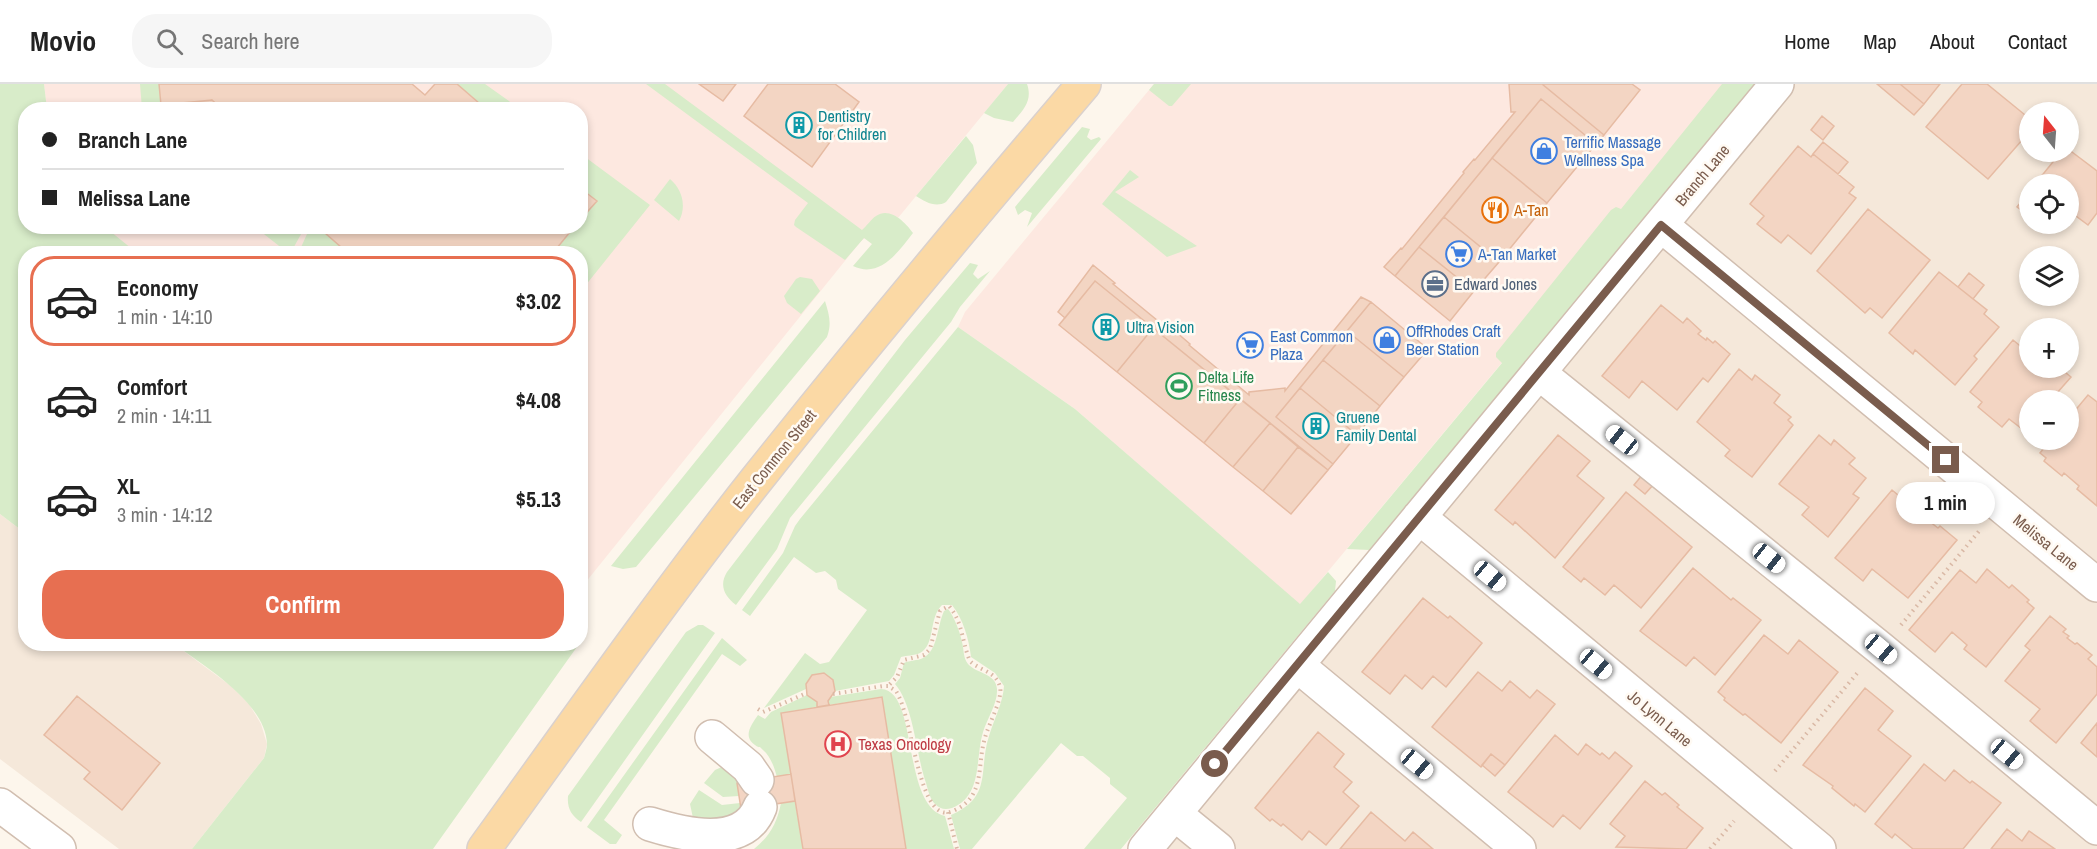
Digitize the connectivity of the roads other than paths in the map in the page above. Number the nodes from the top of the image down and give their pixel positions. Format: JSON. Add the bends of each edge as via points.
{"nodes":[{"id":1,"x":1084,"y":84,"type":"edge"},
{"id":2,"x":1778,"y":84,"type":"edge"},
{"id":3,"x":1661,"y":225,"type":"junction"},
{"id":4,"x":1539,"y":373,"type":"junction"},
{"id":5,"x":1419,"y":517,"type":"junction"},
{"id":6,"x":2097,"y":585,"type":"edge"},
{"id":7,"x":1297,"y":665,"type":"junction"},
{"id":8,"x":712,"y":737,"type":"dead end"},
{"id":9,"x":0,"y":805,"type":"edge"},
{"id":10,"x":1175,"y":814,"type":"junction"},
{"id":11,"x":650,"y":824,"type":"dead end"},
{"id":12,"x":2097,"y":828,"type":"edge"},
{"id":13,"x":59,"y":849,"type":"edge"},
{"id":14,"x":484,"y":849,"type":"edge"},
{"id":15,"x":1145,"y":849,"type":"edge"},
{"id":16,"x":1218,"y":849,"type":"edge"},
{"id":17,"x":1519,"y":849,"type":"edge"},
{"id":18,"x":1819,"y":849,"type":"edge"}],
"edges":[{"from":1,"to":14,"type":"main road","name":"East Common Street","via":[[756,480]]},
{"from":2,"to":3,"type":"street","name":"Branch Lane"},
{"from":3,"to":4,"type":"street","name":"Branch Lane"},
{"from":3,"to":6,"type":"street","name":"Melissa Lane"},
{"from":4,"to":5,"type":"street","name":"Branch Lane"},
{"from":4,"to":12,"type":"street"},
{"from":5,"to":7,"type":"street","name":"Branch Lane"},
{"from":5,"to":18,"type":"street","name":"Jo Lynn Lane"},
{"from":7,"to":10,"type":"street","name":"Branch Lane"},
{"from":7,"to":17,"type":"street"},
{"from":8,"to":11,"type":"street","via":[[748,767],[758,793],[752,823],[743,831],[711,839],[694,838]]},
{"from":9,"to":13,"type":"street"},
{"from":10,"to":15,"type":"street","name":"Branch Lane"},
{"from":10,"to":16,"type":"street"}]}
